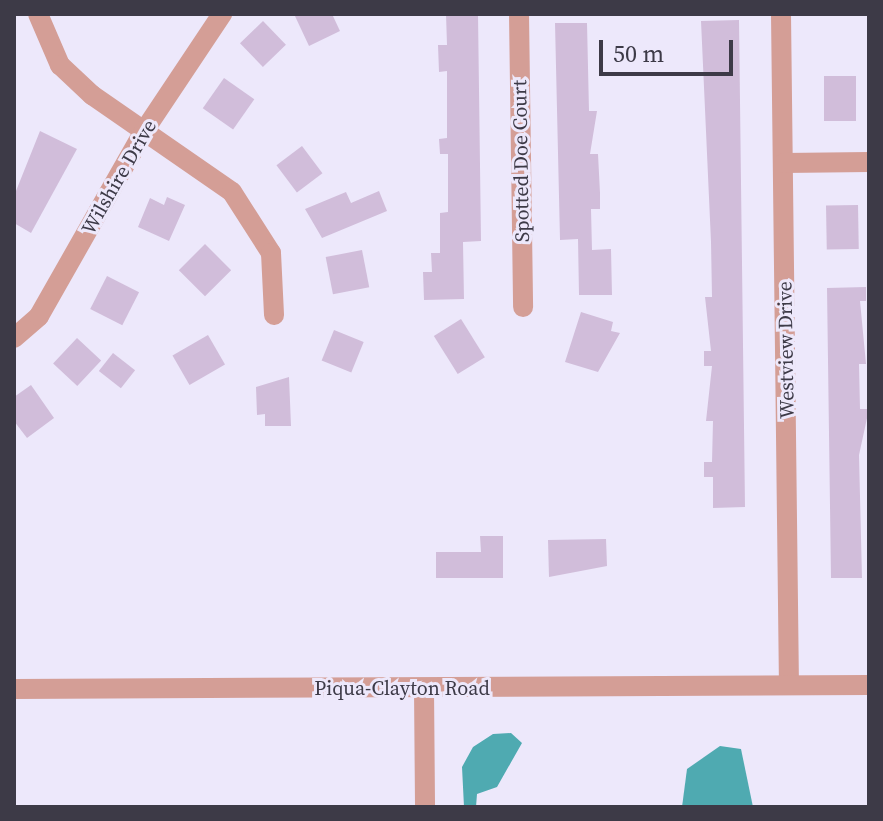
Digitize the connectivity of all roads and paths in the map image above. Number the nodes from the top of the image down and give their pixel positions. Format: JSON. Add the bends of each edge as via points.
{"nodes":[{"id":1,"x":38,"y":14,"type":"edge"},
{"id":2,"x":222,"y":14,"type":"edge"},
{"id":3,"x":519,"y":14,"type":"edge"},
{"id":4,"x":781,"y":14,"type":"edge"},
{"id":5,"x":144,"y":131,"type":"junction"},
{"id":6,"x":869,"y":162,"type":"edge"},
{"id":7,"x":784,"y":163,"type":"junction"},
{"id":8,"x":523,"y":307,"type":"dead end"},
{"id":9,"x":274,"y":315,"type":"dead end"},
{"id":10,"x":14,"y":338,"type":"edge"},
{"id":11,"x":789,"y":685,"type":"junction"},
{"id":12,"x":869,"y":685,"type":"edge"},
{"id":13,"x":14,"y":689,"type":"edge"},
{"id":14,"x":424,"y":689,"type":"junction"},
{"id":15,"x":425,"y":807,"type":"edge"}],
"edges":[{"from":1,"to":5,"type":"street","via":[[60,65]]},
{"from":2,"to":5,"type":"street","name":"Wilshire Drive"},
{"from":3,"to":8,"type":"street","name":"Spotted Doe Court"},
{"from":4,"to":7,"type":"street","name":"Westview Drive"},
{"from":5,"to":9,"type":"street","via":[[232,192],[271,253]]},
{"from":5,"to":10,"type":"street","name":"Wilshire Drive","via":[[39,316]]},
{"from":6,"to":7,"type":"street"},
{"from":7,"to":11,"type":"street","name":"Westview Drive"},
{"from":11,"to":12,"type":"street","name":"Piqua-Clayton Road"},
{"from":11,"to":14,"type":"street","name":"Piqua-Clayton Road"},
{"from":13,"to":14,"type":"street","name":"Piqua-Clayton Road"},
{"from":14,"to":15,"type":"street"}]}
